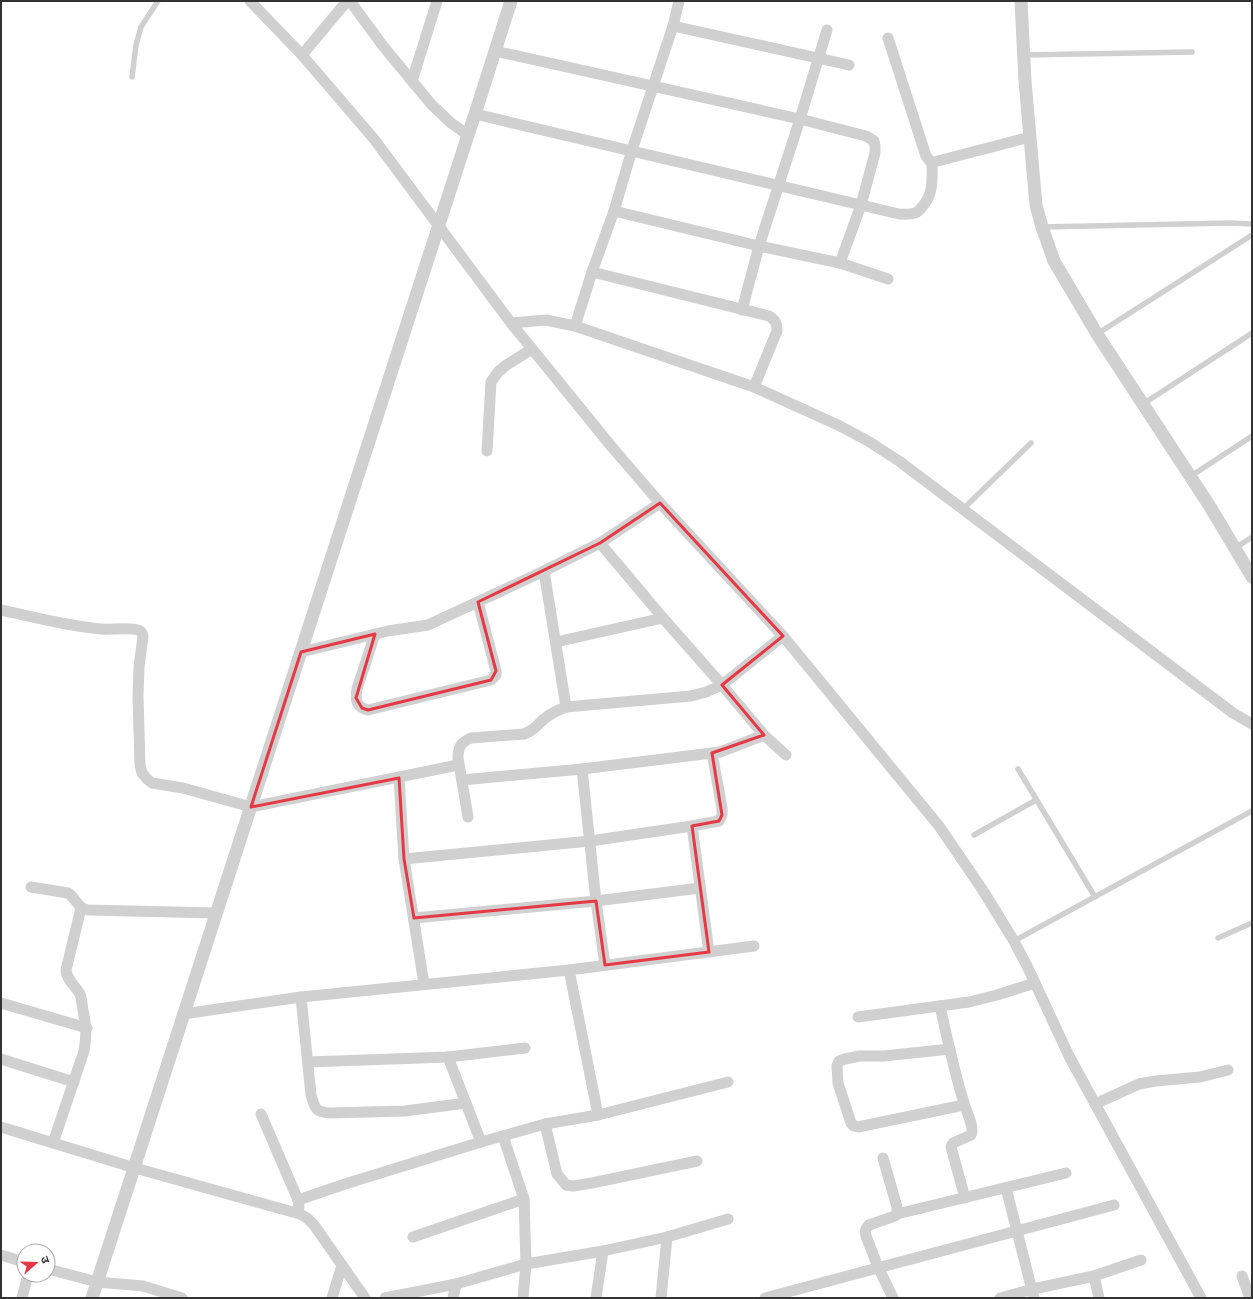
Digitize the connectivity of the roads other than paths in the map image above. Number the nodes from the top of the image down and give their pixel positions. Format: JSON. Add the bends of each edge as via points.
{"nodes":[{"id":1,"x":158,"y":1,"type":"edge"},
{"id":2,"x":250,"y":1,"type":"edge"},
{"id":3,"x":348,"y":1,"type":"edge"},
{"id":4,"x":437,"y":1,"type":"edge"},
{"id":5,"x":511,"y":1,"type":"edge"},
{"id":6,"x":679,"y":1,"type":"edge"},
{"id":7,"x":1022,"y":1,"type":"edge"},
{"id":8,"x":674,"y":26,"type":"junction"},
{"id":9,"x":827,"y":30,"type":"dead end"},
{"id":10,"x":888,"y":38,"type":"dead end"},
{"id":11,"x":495,"y":51,"type":"junction"},
{"id":12,"x":1192,"y":52,"type":"dead end"},
{"id":13,"x":302,"y":55,"type":"junction"},
{"id":14,"x":1024,"y":55,"type":"junction"},
{"id":15,"x":819,"y":58,"type":"junction"},
{"id":16,"x":849,"y":65,"type":"dead end"},
{"id":17,"x":132,"y":77,"type":"dead end"},
{"id":18,"x":412,"y":81,"type":"junction"},
{"id":19,"x":654,"y":86,"type":"junction"},
{"id":20,"x":475,"y":114,"type":"junction"},
{"id":21,"x":800,"y":119,"type":"junction"},
{"id":22,"x":468,"y":135,"type":"junction"},
{"id":23,"x":1030,"y":137,"type":"junction"},
{"id":24,"x":632,"y":150,"type":"junction"},
{"id":25,"x":932,"y":162,"type":"junction"},
{"id":26,"x":779,"y":185,"type":"junction"},
{"id":27,"x":861,"y":205,"type":"junction"},
{"id":28,"x":614,"y":211,"type":"junction"},
{"id":29,"x":1252,"y":224,"type":"edge"},
{"id":30,"x":439,"y":226,"type":"junction"},
{"id":31,"x":1042,"y":227,"type":"junction"},
{"id":32,"x":1252,"y":235,"type":"edge"},
{"id":33,"x":760,"y":246,"type":"junction"},
{"id":34,"x":840,"y":263,"type":"junction"},
{"id":35,"x":592,"y":272,"type":"junction"},
{"id":36,"x":888,"y":279,"type":"dead end"},
{"id":37,"x":742,"y":310,"type":"junction"},
{"id":38,"x":510,"y":323,"type":"junction"},
{"id":39,"x":575,"y":326,"type":"junction"},
{"id":40,"x":1097,"y":334,"type":"junction"},
{"id":41,"x":1252,"y":334,"type":"edge"},
{"id":42,"x":532,"y":349,"type":"junction"},
{"id":43,"x":754,"y":388,"type":"junction"},
{"id":44,"x":1143,"y":404,"type":"junction"},
{"id":45,"x":1252,"y":436,"type":"edge"},
{"id":46,"x":1031,"y":443,"type":"dead end"},
{"id":47,"x":486,"y":450,"type":"dead end"},
{"id":48,"x":1190,"y":476,"type":"junction"},
{"id":49,"x":660,"y":503,"type":"junction"},
{"id":50,"x":962,"y":510,"type":"junction"},
{"id":51,"x":1252,"y":537,"type":"edge"},
{"id":52,"x":600,"y":543,"type":"junction"},
{"id":53,"x":1235,"y":548,"type":"junction"},
{"id":54,"x":544,"y":571,"type":"junction"},
{"id":55,"x":1252,"y":577,"type":"edge"},
{"id":56,"x":478,"y":602,"type":"junction"},
{"id":57,"x":1,"y":610,"type":"edge"},
{"id":58,"x":663,"y":618,"type":"junction"},
{"id":59,"x":375,"y":634,"type":"junction"},
{"id":60,"x":783,"y":636,"type":"junction"},
{"id":61,"x":556,"y":642,"type":"junction"},
{"id":62,"x":301,"y":652,"type":"junction"},
{"id":63,"x":722,"y":685,"type":"junction"},
{"id":64,"x":566,"y":706,"type":"junction"},
{"id":65,"x":1252,"y":724,"type":"edge"},
{"id":66,"x":764,"y":735,"type":"junction"},
{"id":67,"x":712,"y":753,"type":"junction"},
{"id":68,"x":786,"y":755,"type":"dead end"},
{"id":69,"x":458,"y":765,"type":"junction"},
{"id":70,"x":582,"y":769,"type":"junction"},
{"id":71,"x":1018,"y":769,"type":"dead end"},
{"id":72,"x":398,"y":778,"type":"junction"},
{"id":73,"x":462,"y":780,"type":"junction"},
{"id":74,"x":1036,"y":800,"type":"junction"},
{"id":75,"x":251,"y":807,"type":"junction"},
{"id":76,"x":1252,"y":811,"type":"edge"},
{"id":77,"x":468,"y":817,"type":"dead end"},
{"id":78,"x":692,"y":826,"type":"junction"},
{"id":79,"x":974,"y":835,"type":"dead end"},
{"id":80,"x":590,"y":841,"type":"junction"},
{"id":81,"x":404,"y":859,"type":"junction"},
{"id":82,"x":30,"y":887,"type":"dead end"},
{"id":83,"x":700,"y":888,"type":"junction"},
{"id":84,"x":1095,"y":897,"type":"junction"},
{"id":85,"x":596,"y":901,"type":"junction"},
{"id":86,"x":81,"y":908,"type":"junction"},
{"id":87,"x":216,"y":913,"type":"junction"},
{"id":88,"x":414,"y":918,"type":"junction"},
{"id":89,"x":1252,"y":923,"type":"edge"},
{"id":90,"x":1218,"y":938,"type":"dead end"},
{"id":91,"x":1014,"y":941,"type":"junction"},
{"id":92,"x":754,"y":946,"type":"dead end"},
{"id":93,"x":709,"y":952,"type":"junction"},
{"id":94,"x":605,"y":965,"type":"junction"},
{"id":95,"x":569,"y":970,"type":"junction"},
{"id":96,"x":1035,"y":983,"type":"junction"},
{"id":97,"x":424,"y":984,"type":"junction"},
{"id":98,"x":301,"y":997,"type":"junction"},
{"id":99,"x":1,"y":1003,"type":"edge"},
{"id":100,"x":940,"y":1006,"type":"junction"},
{"id":101,"x":183,"y":1014,"type":"junction"},
{"id":102,"x":858,"y":1017,"type":"dead end"},
{"id":103,"x":87,"y":1028,"type":"junction"},
{"id":104,"x":525,"y":1048,"type":"dead end"},
{"id":105,"x":950,"y":1049,"type":"junction"},
{"id":106,"x":448,"y":1056,"type":"junction"},
{"id":107,"x":1,"y":1059,"type":"edge"},
{"id":108,"x":308,"y":1062,"type":"junction"},
{"id":109,"x":1228,"y":1070,"type":"dead end"},
{"id":110,"x":74,"y":1082,"type":"junction"},
{"id":111,"x":728,"y":1082,"type":"dead end"},
{"id":112,"x":466,"y":1103,"type":"junction"},
{"id":113,"x":1095,"y":1104,"type":"junction"},
{"id":114,"x":964,"y":1105,"type":"junction"},
{"id":115,"x":261,"y":1114,"type":"dead end"},
{"id":116,"x":598,"y":1115,"type":"junction"},
{"id":117,"x":545,"y":1124,"type":"junction"},
{"id":118,"x":1,"y":1128,"type":"edge"},
{"id":119,"x":503,"y":1136,"type":"junction"},
{"id":120,"x":481,"y":1142,"type":"junction"},
{"id":121,"x":53,"y":1143,"type":"junction"},
{"id":122,"x":883,"y":1158,"type":"dead end"},
{"id":123,"x":697,"y":1161,"type":"dead end"},
{"id":124,"x":135,"y":1168,"type":"junction"},
{"id":125,"x":1066,"y":1173,"type":"dead end"},
{"id":126,"x":1006,"y":1188,"type":"junction"},
{"id":127,"x":965,"y":1198,"type":"junction"},
{"id":128,"x":524,"y":1199,"type":"junction"},
{"id":129,"x":298,"y":1200,"type":"junction"},
{"id":130,"x":1114,"y":1205,"type":"dead end"},
{"id":131,"x":300,"y":1214,"type":"junction"},
{"id":132,"x":897,"y":1214,"type":"junction"},
{"id":133,"x":728,"y":1219,"type":"dead end"},
{"id":134,"x":1017,"y":1231,"type":"junction"},
{"id":135,"x":667,"y":1237,"type":"junction"},
{"id":136,"x":412,"y":1238,"type":"dead end"},
{"id":137,"x":603,"y":1251,"type":"junction"},
{"id":138,"x":1,"y":1255,"type":"edge"},
{"id":139,"x":16,"y":1260,"type":"edge"},
{"id":140,"x":1141,"y":1260,"type":"dead end"},
{"id":141,"x":526,"y":1264,"type":"junction"},
{"id":142,"x":342,"y":1265,"type":"junction"},
{"id":143,"x":878,"y":1267,"type":"junction"},
{"id":144,"x":56,"y":1271,"type":"edge"},
{"id":145,"x":1094,"y":1276,"type":"junction"},
{"id":146,"x":1242,"y":1276,"type":"dead end"},
{"id":147,"x":97,"y":1282,"type":"junction"},
{"id":148,"x":26,"y":1283,"type":"edge"},
{"id":149,"x":456,"y":1284,"type":"junction"},
{"id":150,"x":1034,"y":1293,"type":"edge"},
{"id":151,"x":22,"y":1298,"type":"edge"},
{"id":152,"x":92,"y":1298,"type":"edge"},
{"id":153,"x":182,"y":1298,"type":"edge"},
{"id":154,"x":332,"y":1298,"type":"edge"},
{"id":155,"x":365,"y":1298,"type":"edge"},
{"id":156,"x":385,"y":1298,"type":"edge"},
{"id":157,"x":453,"y":1298,"type":"edge"},
{"id":158,"x":523,"y":1298,"type":"edge"},
{"id":159,"x":596,"y":1298,"type":"edge"},
{"id":160,"x":661,"y":1298,"type":"edge"},
{"id":161,"x":765,"y":1298,"type":"edge"},
{"id":162,"x":893,"y":1298,"type":"edge"},
{"id":163,"x":1000,"y":1298,"type":"edge"},
{"id":164,"x":1099,"y":1298,"type":"edge"},
{"id":165,"x":1201,"y":1298,"type":"edge"},
{"id":166,"x":1250,"y":1298,"type":"edge"}],
"edges":[{"from":1,"to":17,"type":"lane","via":[[141,28]]},
{"from":2,"to":13,"type":"street"},
{"from":3,"to":13,"type":"street"},
{"from":3,"to":18,"type":"street"},
{"from":4,"to":18,"type":"street"},
{"from":5,"to":11,"type":"street"},
{"from":6,"to":8,"type":"street"},
{"from":7,"to":14,"type":"street"},
{"from":8,"to":15,"type":"street"},
{"from":8,"to":19,"type":"street"},
{"from":9,"to":15,"type":"street"},
{"from":10,"to":25,"type":"street","via":[[926,156]]},
{"from":11,"to":19,"type":"street"},
{"from":11,"to":20,"type":"street"},
{"from":12,"to":14,"type":"lane"},
{"from":13,"to":30,"type":"street","via":[[374,139]]},
{"from":14,"to":23,"type":"street"},
{"from":15,"to":16,"type":"street"},
{"from":15,"to":21,"type":"street"},
{"from":18,"to":22,"type":"street","via":[[441,115]]},
{"from":19,"to":21,"type":"street"},
{"from":19,"to":24,"type":"street"},
{"from":20,"to":22,"type":"street"},
{"from":20,"to":24,"type":"street"},
{"from":21,"to":26,"type":"street"},
{"from":21,"to":27,"type":"street","via":[[866,136],[874,141],[875,153]]},
{"from":22,"to":30,"type":"street"},
{"from":23,"to":25,"type":"street"},
{"from":23,"to":31,"type":"street","via":[[1036,205]]},
{"from":24,"to":26,"type":"street"},
{"from":24,"to":28,"type":"street"},
{"from":25,"to":27,"type":"street","via":[[931,193],[919,211],[899,214]]},
{"from":26,"to":27,"type":"street"},
{"from":26,"to":33,"type":"street"},
{"from":27,"to":34,"type":"street"},
{"from":28,"to":33,"type":"street"},
{"from":28,"to":35,"type":"street"},
{"from":29,"to":31,"type":"lane"},
{"from":30,"to":38,"type":"street"},
{"from":30,"to":62,"type":"street"},
{"from":31,"to":40,"type":"street","via":[[1054,261]]},
{"from":32,"to":40,"type":"lane"},
{"from":33,"to":34,"type":"street"},
{"from":33,"to":37,"type":"street"},
{"from":34,"to":36,"type":"street"},
{"from":35,"to":37,"type":"street"},
{"from":35,"to":39,"type":"street"},
{"from":37,"to":43,"type":"street","via":[[769,316],[776,322],[777,331]]},
{"from":38,"to":39,"type":"street","via":[[546,320]]},
{"from":38,"to":42,"type":"street"},
{"from":39,"to":43,"type":"street"},
{"from":40,"to":44,"type":"street"},
{"from":41,"to":44,"type":"lane"},
{"from":42,"to":47,"type":"street","via":[[505,366],[490,382]]},
{"from":42,"to":49,"type":"street"},
{"from":43,"to":50,"type":"street","via":[[868,441],[899,461]]},
{"from":44,"to":48,"type":"street"},
{"from":45,"to":48,"type":"lane"},
{"from":46,"to":50,"type":"lane"},
{"from":48,"to":53,"type":"street"},
{"from":49,"to":52,"type":"street"},
{"from":49,"to":60,"type":"street"},
{"from":50,"to":65,"type":"street","via":[[1233,713]]},
{"from":51,"to":53,"type":"lane"},
{"from":52,"to":54,"type":"street"},
{"from":52,"to":58,"type":"street"},
{"from":53,"to":55,"type":"street"},
{"from":54,"to":56,"type":"street"},
{"from":54,"to":61,"type":"street"},
{"from":56,"to":59,"type":"street","via":[[428,625]]},
{"from":56,"to":59,"type":"street","via":[[496,671],[492,680],[368,710],[362,708],[356,698],[357,690]]},
{"from":57,"to":75,"type":"street","via":[[100,629],[130,629],[142,632],[138,696],[142,773],[152,783],[183,788]]},
{"from":58,"to":61,"type":"street"},
{"from":58,"to":63,"type":"street"},
{"from":59,"to":62,"type":"street"},
{"from":60,"to":63,"type":"street"},
{"from":60,"to":91,"type":"street","via":[[939,826]]},
{"from":61,"to":64,"type":"street"},
{"from":62,"to":75,"type":"street"},
{"from":63,"to":64,"type":"street","via":[[691,696]]},
{"from":63,"to":66,"type":"street"},
{"from":64,"to":69,"type":"street","via":[[549,715],[531,732],[466,740],[458,748]]},
{"from":66,"to":67,"type":"street"},
{"from":66,"to":68,"type":"street"},
{"from":67,"to":70,"type":"street"},
{"from":67,"to":78,"type":"street","via":[[722,815],[719,821]]},
{"from":69,"to":72,"type":"street"},
{"from":69,"to":73,"type":"street"},
{"from":70,"to":73,"type":"street"},
{"from":70,"to":80,"type":"street"},
{"from":71,"to":74,"type":"lane"},
{"from":72,"to":75,"type":"street"},
{"from":72,"to":81,"type":"street"},
{"from":73,"to":77,"type":"street"},
{"from":74,"to":79,"type":"lane"},
{"from":74,"to":84,"type":"lane"},
{"from":75,"to":87,"type":"street"},
{"from":76,"to":84,"type":"lane"},
{"from":78,"to":80,"type":"street"},
{"from":78,"to":83,"type":"street"},
{"from":80,"to":81,"type":"street"},
{"from":80,"to":85,"type":"street"},
{"from":81,"to":88,"type":"street"},
{"from":82,"to":86,"type":"street","via":[[68,893]]},
{"from":83,"to":85,"type":"street"},
{"from":83,"to":93,"type":"street"},
{"from":84,"to":91,"type":"lane"},
{"from":85,"to":88,"type":"street"},
{"from":85,"to":94,"type":"street"},
{"from":86,"to":87,"type":"street"},
{"from":86,"to":103,"type":"street","via":[[66,970],[69,980],[80,995]]},
{"from":87,"to":101,"type":"street"},
{"from":88,"to":97,"type":"street"},
{"from":89,"to":90,"type":"lane"},
{"from":91,"to":96,"type":"street"},
{"from":92,"to":93,"type":"street"},
{"from":93,"to":94,"type":"street"},
{"from":94,"to":95,"type":"street"},
{"from":95,"to":97,"type":"street"},
{"from":95,"to":116,"type":"street"},
{"from":96,"to":100,"type":"street","via":[[969,1002]]},
{"from":96,"to":113,"type":"street"},
{"from":97,"to":98,"type":"street"},
{"from":98,"to":101,"type":"street"},
{"from":98,"to":108,"type":"street"},
{"from":99,"to":103,"type":"street"},
{"from":100,"to":102,"type":"street"},
{"from":100,"to":105,"type":"street"},
{"from":101,"to":124,"type":"street"},
{"from":103,"to":110,"type":"street","via":[[84,1051]]},
{"from":104,"to":106,"type":"street"},
{"from":105,"to":114,"type":"street"},
{"from":105,"to":114,"type":"street","via":[[845,1059],[837,1066],[838,1083],[854,1126]]},
{"from":106,"to":108,"type":"street"},
{"from":106,"to":112,"type":"street"},
{"from":107,"to":110,"type":"street"},
{"from":108,"to":112,"type":"street","via":[[311,1095],[316,1109],[320,1112],[405,1111]]},
{"from":109,"to":113,"type":"street","via":[[1200,1077],[1156,1080],[1139,1084]]},
{"from":110,"to":121,"type":"street"},
{"from":111,"to":116,"type":"street"},
{"from":112,"to":120,"type":"street"},
{"from":113,"to":165,"type":"street"},
{"from":114,"to":127,"type":"street","via":[[973,1129],[972,1134],[953,1143],[951,1148]]},
{"from":115,"to":129,"type":"street"},
{"from":116,"to":117,"type":"street"},
{"from":117,"to":119,"type":"street"},
{"from":117,"to":123,"type":"street","via":[[557,1174],[566,1185],[592,1183]]},
{"from":118,"to":121,"type":"street"},
{"from":119,"to":120,"type":"street"},
{"from":119,"to":128,"type":"street"},
{"from":120,"to":129,"type":"street"},
{"from":121,"to":124,"type":"street"},
{"from":122,"to":132,"type":"street"},
{"from":124,"to":131,"type":"street"},
{"from":124,"to":147,"type":"street"},
{"from":125,"to":126,"type":"street"},
{"from":126,"to":127,"type":"street"},
{"from":126,"to":134,"type":"street"},
{"from":127,"to":132,"type":"street"},
{"from":128,"to":136,"type":"street"},
{"from":128,"to":141,"type":"street"},
{"from":129,"to":131,"type":"street"},
{"from":130,"to":134,"type":"street"},
{"from":131,"to":142,"type":"street","via":[[314,1225]]},
{"from":132,"to":143,"type":"street","via":[[869,1225],[865,1230]]},
{"from":133,"to":135,"type":"street"},
{"from":134,"to":143,"type":"street"},
{"from":134,"to":150,"type":"street"},
{"from":135,"to":137,"type":"street"},
{"from":135,"to":160,"type":"street"},
{"from":137,"to":141,"type":"street"},
{"from":137,"to":159,"type":"street"},
{"from":138,"to":139,"type":"street"},
{"from":140,"to":145,"type":"street"},
{"from":141,"to":149,"type":"street"},
{"from":141,"to":158,"type":"street"},
{"from":142,"to":154,"type":"street"},
{"from":142,"to":155,"type":"street"},
{"from":143,"to":161,"type":"street"},
{"from":143,"to":162,"type":"street"},
{"from":144,"to":147,"type":"street"},
{"from":145,"to":150,"type":"street"},
{"from":145,"to":164,"type":"street"},
{"from":146,"to":166,"type":"street"},
{"from":147,"to":152,"type":"street"},
{"from":147,"to":153,"type":"street","via":[[143,1286]]},
{"from":148,"to":151,"type":"street"},
{"from":149,"to":156,"type":"street"},
{"from":149,"to":157,"type":"street"},
{"from":150,"to":163,"type":"street"}]}
